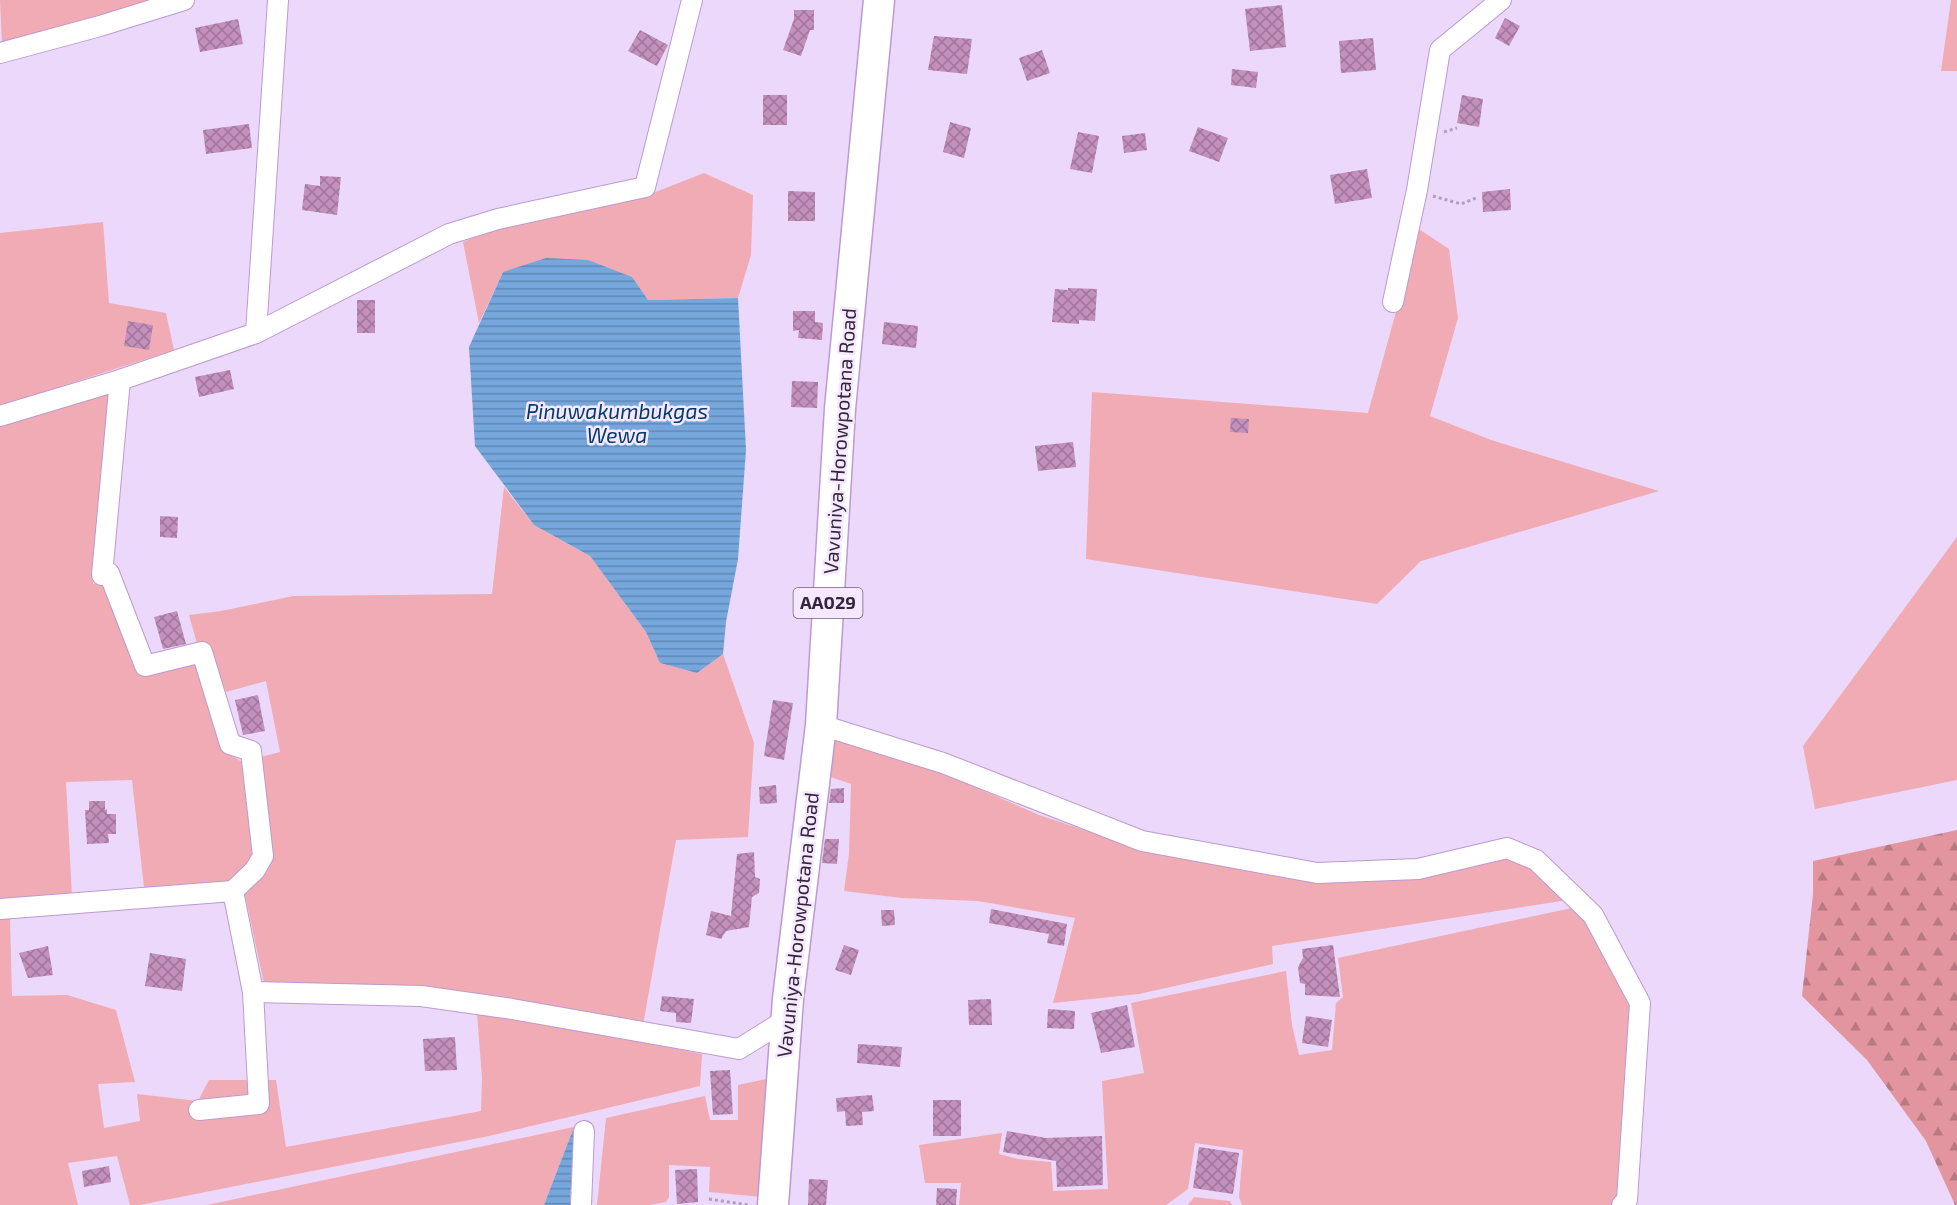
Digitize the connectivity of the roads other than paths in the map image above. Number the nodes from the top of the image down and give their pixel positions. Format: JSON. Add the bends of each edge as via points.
{"nodes":[{"id":1,"x":184,"y":0,"type":"edge"},
{"id":2,"x":278,"y":0,"type":"edge"},
{"id":3,"x":693,"y":0,"type":"edge"},
{"id":4,"x":879,"y":0,"type":"edge"},
{"id":5,"x":1501,"y":0,"type":"edge"},
{"id":6,"x":0,"y":53,"type":"edge"},
{"id":7,"x":1393,"y":302,"type":"dead end"},
{"id":8,"x":256,"y":333,"type":"junction"},
{"id":9,"x":120,"y":380,"type":"junction"},
{"id":10,"x":0,"y":416,"type":"edge"},
{"id":11,"x":821,"y":725,"type":"junction"},
{"id":12,"x":233,"y":891,"type":"junction"},
{"id":13,"x":0,"y":909,"type":"edge"},
{"id":14,"x":253,"y":992,"type":"junction"},
{"id":15,"x":787,"y":1019,"type":"junction"},
{"id":16,"x":199,"y":1110,"type":"dead end"},
{"id":17,"x":584,"y":1131,"type":"dead end"},
{"id":18,"x":581,"y":1205,"type":"edge"},
{"id":19,"x":773,"y":1205,"type":"edge"},
{"id":20,"x":1622,"y":1205,"type":"edge"}],
"edges":[{"from":1,"to":6,"type":"street"},
{"from":2,"to":8,"type":"street"},
{"from":3,"to":8,"type":"street","via":[[645,188],[498,219],[449,234]]},
{"from":4,"to":11,"type":"highway","name":"Vavuniya-Horowpotana Road","number":"AA029","via":[[840,408]]},
{"from":5,"to":7,"type":"street","via":[[1440,50],[1417,190]]},
{"from":8,"to":9,"type":"street"},
{"from":9,"to":10,"type":"street"},
{"from":9,"to":12,"type":"street","via":[[102,575],[109,573],[145,666],[202,652],[230,744],[251,751],[263,856],[255,870]]},
{"from":11,"to":15,"type":"highway","name":"Vavuniya-Horowpotana Road","number":"AA029"},
{"from":11,"to":20,"type":"street","via":[[943,763],[1142,841],[1317,873],[1418,869],[1507,848],[1536,860],[1593,915],[1640,1003],[1627,1200]]},
{"from":12,"to":13,"type":"street"},
{"from":12,"to":14,"type":"street"},
{"from":14,"to":15,"type":"street","via":[[421,996],[739,1049]]},
{"from":14,"to":16,"type":"street","via":[[259,1104]]},
{"from":15,"to":19,"type":"highway","name":"Vavuniya-Horowpotana Road","number":"AA029"},
{"from":17,"to":18,"type":"street"}]}
